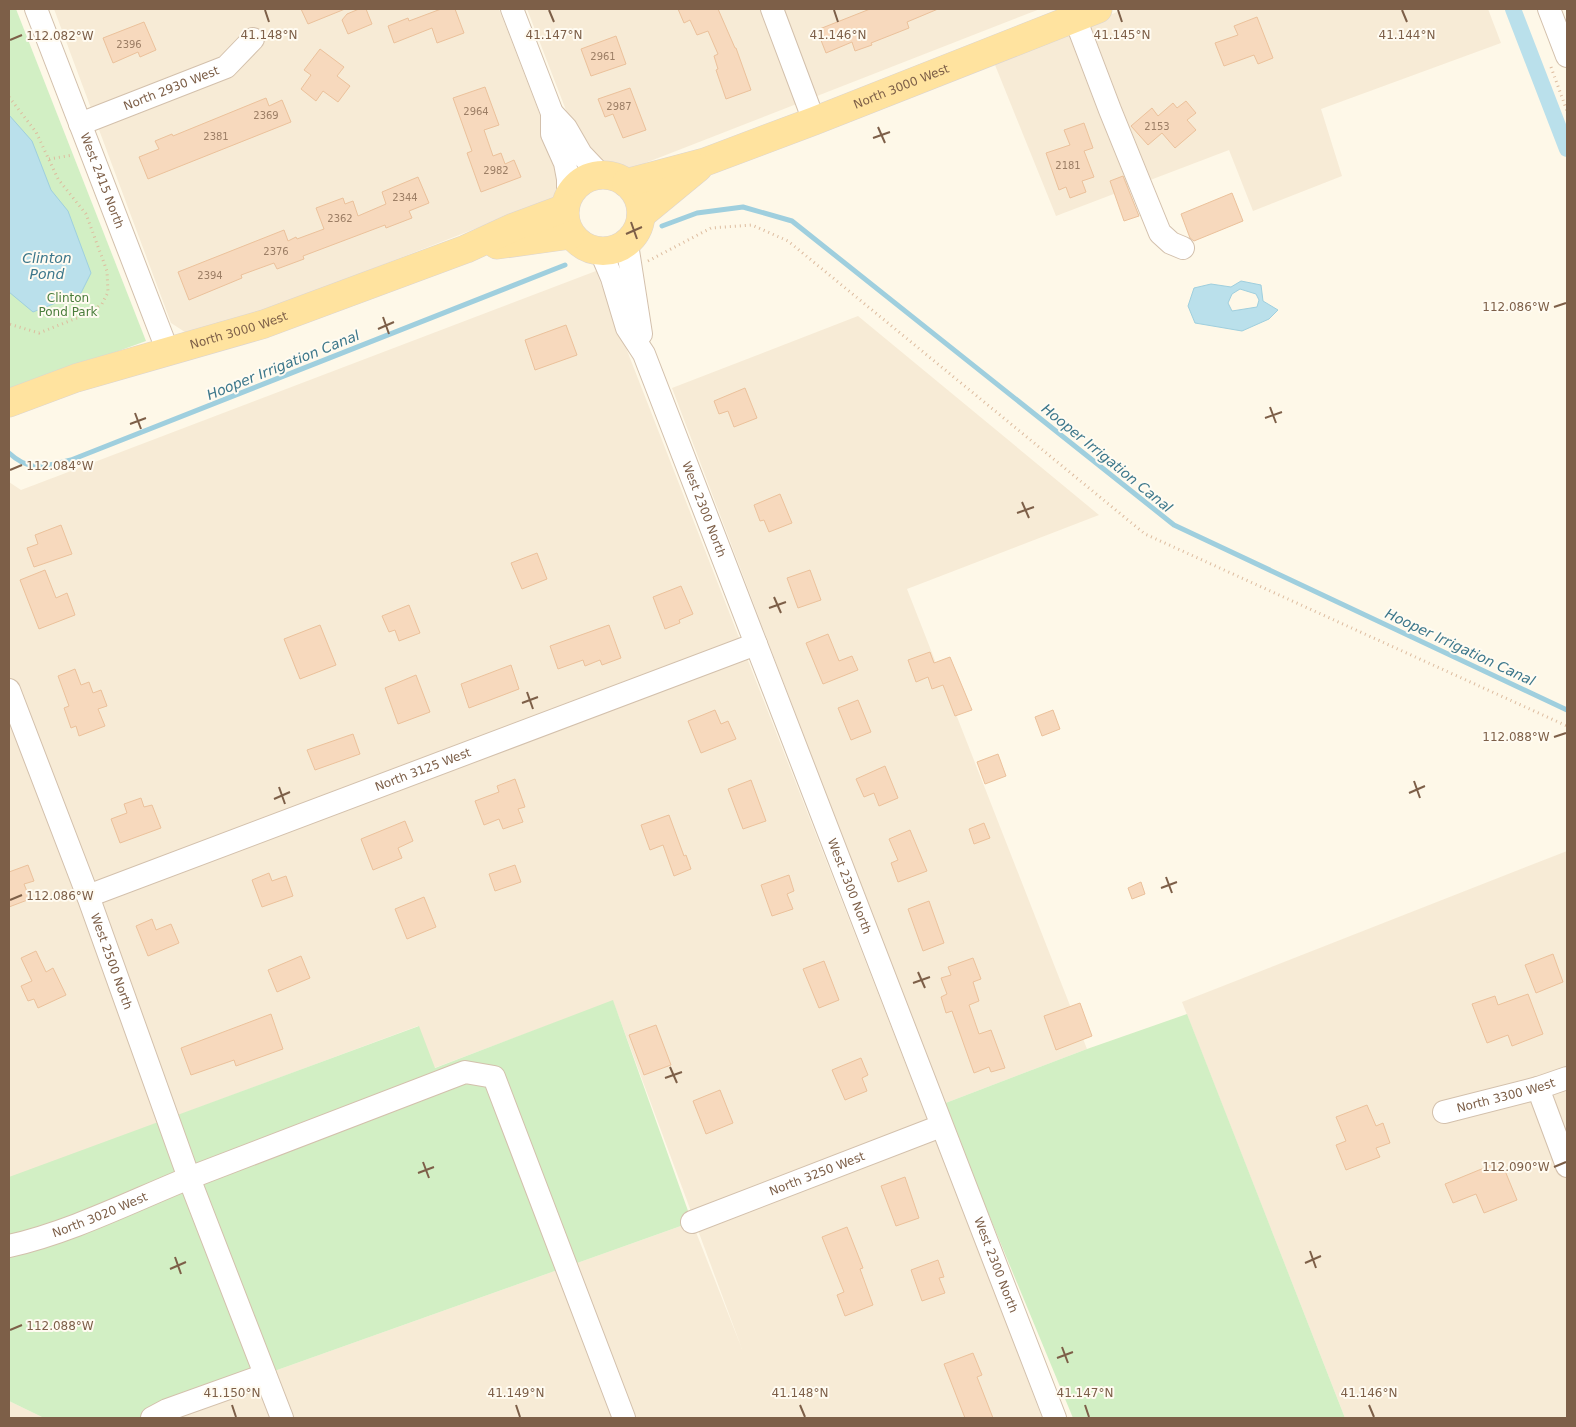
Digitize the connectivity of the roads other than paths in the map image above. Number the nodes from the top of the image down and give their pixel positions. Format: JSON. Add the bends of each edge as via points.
{"nodes":[{"id":1,"x":36,"y":9,"type":"edge"},
{"id":2,"x":512,"y":9,"type":"edge"},
{"id":3,"x":772,"y":9,"type":"edge"},
{"id":4,"x":1549,"y":9,"type":"edge"},
{"id":5,"x":1087,"y":13,"type":"edge"},
{"id":6,"x":253,"y":39,"type":"dead end"},
{"id":7,"x":1567,"y":56,"type":"edge"},
{"id":8,"x":552,"y":112,"type":"junction"},
{"id":9,"x":814,"y":121,"type":"junction"},
{"id":10,"x":80,"y":124,"type":"junction"},
{"id":11,"x":705,"y":162,"type":"junction"},
{"id":12,"x":614,"y":179,"type":"junction"},
{"id":13,"x":566,"y":202,"type":"junction"},
{"id":14,"x":641,"y":215,"type":"junction"},
{"id":15,"x":570,"y":234,"type":"junction"},
{"id":16,"x":1183,"y":248,"type":"dead end"},
{"id":17,"x":466,"y":249,"type":"junction"},
{"id":18,"x":601,"y":252,"type":"junction"},
{"id":19,"x":635,"y":254,"type":"junction"},
{"id":20,"x":168,"y":352,"type":"junction"},
{"id":21,"x":644,"y":354,"type":"junction"},
{"id":22,"x":9,"y":404,"type":"edge"},
{"id":23,"x":756,"y":644,"type":"junction"},
{"id":24,"x":9,"y":690,"type":"edge"},
{"id":25,"x":88,"y":896,"type":"junction"},
{"id":26,"x":1567,"y":1078,"type":"edge"},
{"id":27,"x":1538,"y":1088,"type":"junction"},
{"id":28,"x":1444,"y":1112,"type":"dead end"},
{"id":29,"x":941,"y":1126,"type":"junction"},
{"id":30,"x":1567,"y":1166,"type":"edge"},
{"id":31,"x":189,"y":1178,"type":"junction"},
{"id":32,"x":692,"y":1222,"type":"dead end"},
{"id":33,"x":9,"y":1246,"type":"edge"},
{"id":34,"x":265,"y":1375,"type":"junction"},
{"id":35,"x":152,"y":1418,"type":"edge"},
{"id":36,"x":282,"y":1418,"type":"edge"},
{"id":37,"x":624,"y":1418,"type":"edge"},
{"id":38,"x":1055,"y":1418,"type":"edge"}],
"edges":[{"from":1,"to":10,"type":"street","name":"West 2415 North"},
{"from":2,"to":8,"type":"street"},
{"from":3,"to":9,"type":"street"},
{"from":4,"to":7,"type":"street"},
{"from":5,"to":9,"type":"main road","name":"North 3000 West"},
{"from":5,"to":16,"type":"street","via":[[1110,110],[1160,233],[1171,244]]},
{"from":6,"to":10,"type":"street","name":"North 2930 West","via":[[226,68]]},
{"from":8,"to":12,"type":"street","via":[[581,154]]},
{"from":8,"to":13,"type":"street","via":[[552,134],[565,163],[568,179]]},
{"from":9,"to":11,"type":"main road","name":"North 3000 West"},
{"from":10,"to":20,"type":"street","name":"West 2415 North"},
{"from":11,"to":12,"type":"main road","name":"North 3000 West"},
{"from":11,"to":14,"type":"main road","name":"North 3000 West"},
{"from":12,"to":13,"type":"main road","via":[[584,179]]},
{"from":12,"to":14,"type":"main road","via":[[635,192]]},
{"from":13,"to":15,"type":"main road","via":[[566,226]]},
{"from":13,"to":17,"type":"main road","name":"North 3000 West"},
{"from":14,"to":19,"type":"main road"},
{"from":15,"to":17,"type":"main road","name":"North 3000 West"},
{"from":15,"to":18,"type":"main road","via":[[589,249]]},
{"from":17,"to":20,"type":"main road","name":"North 3000 West","via":[[264,324]]},
{"from":18,"to":19,"type":"main road"},
{"from":18,"to":21,"type":"street","name":"West 2300 North","via":[[627,328]]},
{"from":19,"to":21,"type":"street","name":"West 2300 North"},
{"from":20,"to":22,"type":"main road","name":"North 3000 West","via":[[76,378]]},
{"from":21,"to":23,"type":"street","name":"West 2300 North"},
{"from":23,"to":25,"type":"street","name":"North 3125 West"},
{"from":23,"to":29,"type":"street","name":"West 2300 North"},
{"from":24,"to":25,"type":"street","name":"West 2500 North"},
{"from":25,"to":31,"type":"street","name":"West 2500 North"},
{"from":26,"to":27,"type":"street","name":"North 3300 West"},
{"from":27,"to":28,"type":"street","name":"North 3300 West"},
{"from":27,"to":30,"type":"street"},
{"from":29,"to":32,"type":"street","name":"North 3250 West"},
{"from":29,"to":38,"type":"street","name":"West 2300 North"},
{"from":31,"to":33,"type":"street","name":"North 3020 West","via":[[33,1241]]},
{"from":31,"to":34,"type":"street","name":"West 2500 North"},
{"from":31,"to":37,"type":"street","name":"North 3020 West","via":[[465,1072],[494,1077]]},
{"from":34,"to":35,"type":"street"},
{"from":34,"to":36,"type":"street","name":"West 2500 North"}]}
